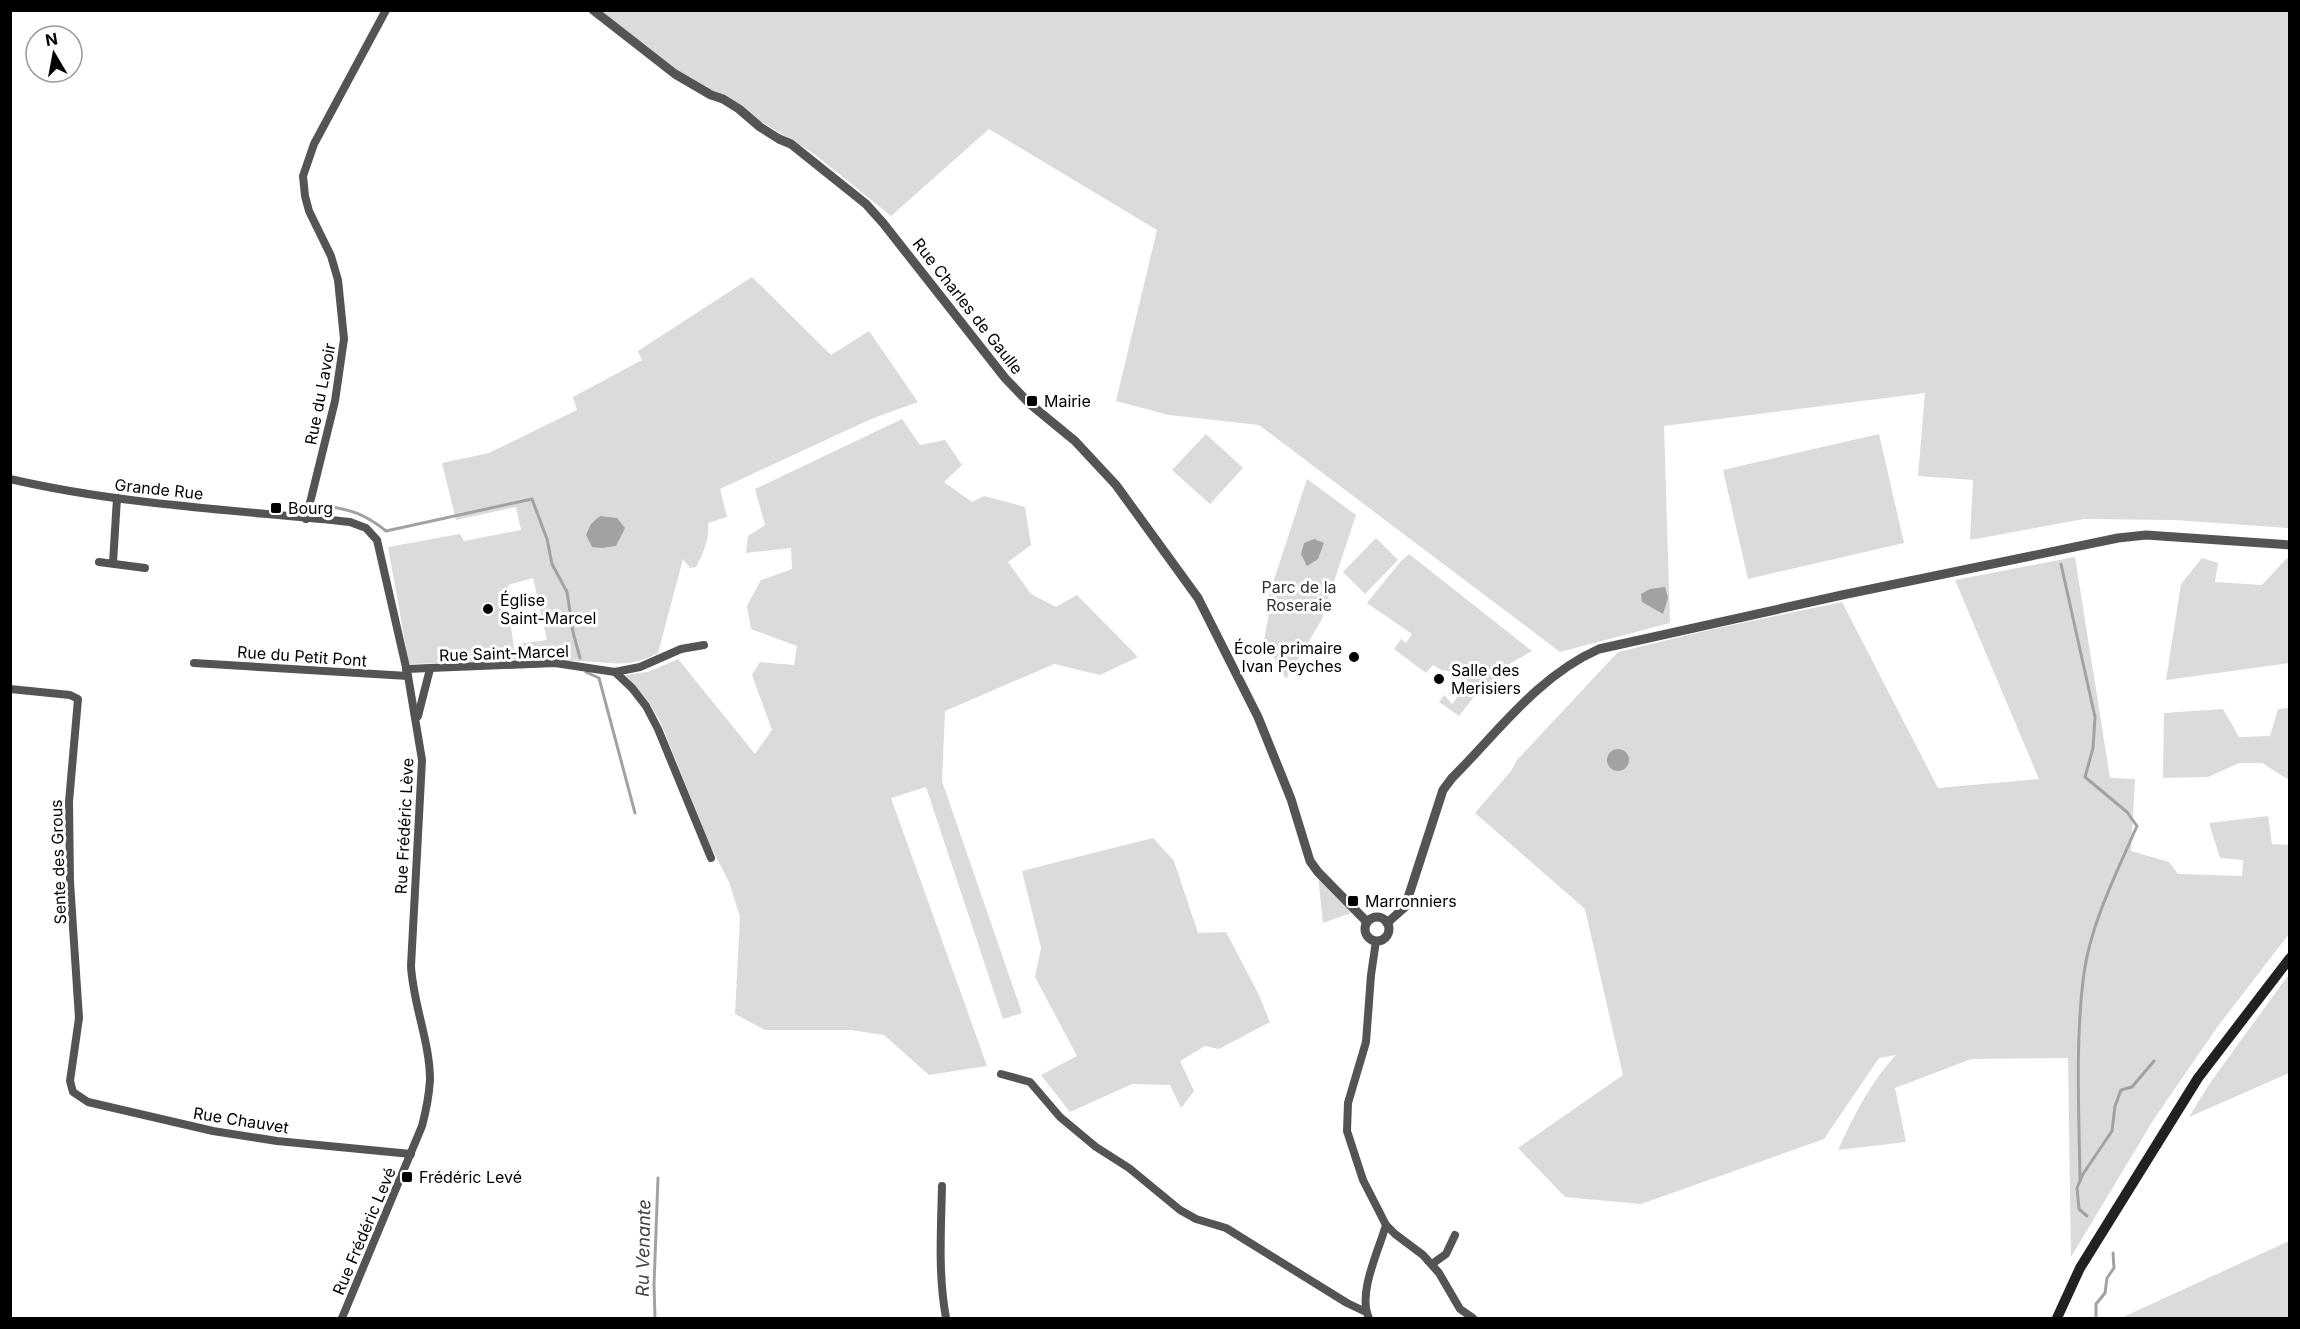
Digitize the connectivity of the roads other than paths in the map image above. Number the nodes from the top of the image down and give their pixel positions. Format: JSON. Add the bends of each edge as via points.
{"nodes":[{"id":1,"x":386,"y":10,"type":"edge"},
{"id":2,"x":593,"y":10,"type":"edge"},
{"id":3,"x":10,"y":479,"type":"edge"},
{"id":4,"x":117,"y":498,"type":"junction"},
{"id":5,"x":306,"y":519,"type":"junction"},
{"id":6,"x":2289,"y":545,"type":"edge"},
{"id":7,"x":99,"y":562,"type":"dead end"},
{"id":8,"x":113,"y":563,"type":"junction"},
{"id":9,"x":145,"y":568,"type":"dead end"},
{"id":10,"x":704,"y":645,"type":"dead end"},
{"id":11,"x":194,"y":663,"type":"dead end"},
{"id":12,"x":430,"y":669,"type":"junction"},
{"id":13,"x":407,"y":672,"type":"junction"},
{"id":14,"x":615,"y":672,"type":"junction"},
{"id":15,"x":10,"y":689,"type":"edge"},
{"id":16,"x":417,"y":720,"type":"junction"},
{"id":17,"x":711,"y":858,"type":"dead end"},
{"id":18,"x":1367,"y":922,"type":"junction"},
{"id":19,"x":1387,"y":923,"type":"junction"},
{"id":20,"x":1376,"y":940,"type":"junction"},
{"id":21,"x":2289,"y":958,"type":"edge"},
{"id":22,"x":1001,"y":1074,"type":"dead end"},
{"id":23,"x":73,"y":1092,"type":"joint"},
{"id":24,"x":411,"y":1154,"type":"junction"},
{"id":25,"x":942,"y":1186,"type":"dead end"},
{"id":26,"x":1386,"y":1225,"type":"junction"},
{"id":27,"x":1455,"y":1235,"type":"dead end"},
{"id":28,"x":1432,"y":1264,"type":"junction"},
{"id":29,"x":1367,"y":1315,"type":"edge"},
{"id":30,"x":342,"y":1318,"type":"edge"},
{"id":31,"x":946,"y":1318,"type":"edge"},
{"id":32,"x":1473,"y":1318,"type":"edge"},
{"id":33,"x":2057,"y":1318,"type":"edge"}],
"edges":[{"from":1,"to":5,"type":"street","name":"Rue du Lavoir","via":[[314,144],[303,176],[309,211],[338,280],[344,339],[335,401]]},
{"from":2,"to":18,"type":"street","name":"Rue Charles de Gaulle","via":[[675,74],[723,99],[791,144],[866,204],[1005,378],[1075,441],[1116,485],[1198,598],[1221,642],[1278,763],[1310,861]]},
{"from":3,"to":4,"type":"street","name":"Grande Rue"},
{"from":4,"to":5,"type":"street","name":"Grande Rue"},
{"from":4,"to":8,"type":"street"},
{"from":5,"to":13,"type":"street","name":"Rue Frédéric Lève","via":[[350,522],[366,528],[377,540]]},
{"from":6,"to":19,"type":"street","via":[[2146,535],[2118,538],[1599,649],[1550,677],[1452,778],[1443,790],[1405,907]]},
{"from":7,"to":8,"type":"street"},
{"from":8,"to":9,"type":"street"},
{"from":10,"to":14,"type":"street","name":"Rue Saint-Marcel"},
{"from":11,"to":13,"type":"street","name":"Rue du Petit Pont"},
{"from":12,"to":13,"type":"street","name":"Rue Saint-Marcel"},
{"from":12,"to":14,"type":"street","name":"Rue Saint-Marcel","via":[[555,663]]},
{"from":12,"to":16,"type":"street"},
{"from":13,"to":16,"type":"street","name":"Rue Frédéric Lève"},
{"from":14,"to":17,"type":"street","via":[[646,706]]},
{"from":15,"to":23,"type":"street","name":"Sente des Grous","via":[[78,699],[69,802],[79,1018],[70,1081]]},
{"from":16,"to":24,"type":"street","name":"Rue Frédéric Lève","via":[[423,782],[411,966],[430,1079],[428,1103]]},
{"from":18,"to":19,"type":"street","via":[[1376,917]]},
{"from":18,"to":20,"type":"street","via":[[1366,934]]},
{"from":19,"to":20,"type":"street","via":[[1387,933]]},
{"from":20,"to":26,"type":"street","via":[[1366,1042],[1346,1119],[1363,1180]]},
{"from":21,"to":33,"type":"main road","via":[[2198,1078],[2080,1268]]},
{"from":22,"to":29,"type":"street","via":[[1030,1082],[1060,1117],[1180,1210],[1226,1228]]},
{"from":23,"to":24,"type":"street","name":"Rue Chauvet","via":[[88,1102],[213,1131]]},
{"from":24,"to":30,"type":"street","name":"Rue Frédéric Levé"},
{"from":25,"to":31,"type":"street","via":[[940,1256]]},
{"from":26,"to":28,"type":"street"},
{"from":26,"to":29,"type":"street","via":[[1364,1297]]},
{"from":27,"to":28,"type":"street","via":[[1446,1254]]},
{"from":28,"to":32,"type":"street","via":[[1460,1309]]}]}
